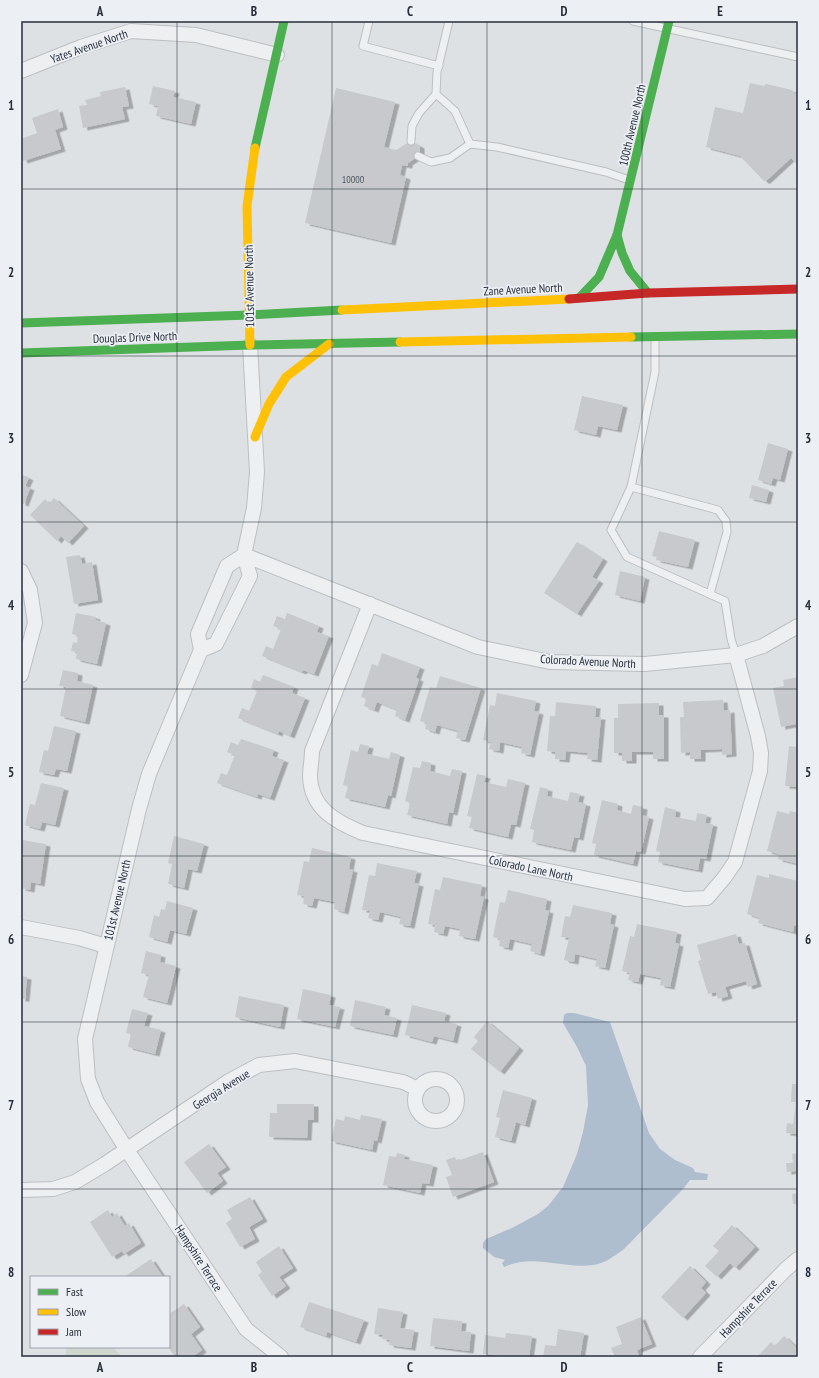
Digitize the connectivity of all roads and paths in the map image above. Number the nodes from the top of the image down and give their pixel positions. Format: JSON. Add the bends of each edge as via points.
{"nodes":[{"id":1,"x":284,"y":21,"type":"edge"},
{"id":2,"x":369,"y":21,"type":"edge"},
{"id":3,"x":449,"y":21,"type":"edge"},
{"id":4,"x":633,"y":21,"type":"edge"},
{"id":5,"x":668,"y":24,"type":"edge"},
{"id":6,"x":277,"y":55,"type":"junction"},
{"id":7,"x":798,"y":57,"type":"edge"},
{"id":8,"x":439,"y":66,"type":"junction"},
{"id":9,"x":21,"y":71,"type":"edge"},
{"id":10,"x":436,"y":94,"type":"junction"},
{"id":11,"x":411,"y":141,"type":"dead end"},
{"id":12,"x":470,"y":144,"type":"junction"},
{"id":13,"x":418,"y":156,"type":"dead end"},
{"id":14,"x":631,"y":181,"type":"junction"},
{"id":15,"x":617,"y":235,"type":"junction"},
{"id":16,"x":798,"y":289,"type":"edge"},
{"id":17,"x":648,"y":293,"type":"junction"},
{"id":18,"x":579,"y":298,"type":"junction"},
{"id":19,"x":249,"y":315,"type":"junction"},
{"id":20,"x":21,"y":323,"type":"edge"},
{"id":21,"x":798,"y":334,"type":"edge"},
{"id":22,"x":655,"y":337,"type":"junction"},
{"id":23,"x":329,"y":344,"type":"junction"},
{"id":24,"x":250,"y":345,"type":"junction"},
{"id":25,"x":21,"y":353,"type":"edge"},
{"id":26,"x":254,"y":437,"type":"junction"},
{"id":27,"x":631,"y":487,"type":"junction"},
{"id":28,"x":244,"y":555,"type":"junction"},
{"id":29,"x":21,"y":571,"type":"edge"},
{"id":30,"x":710,"y":594,"type":"junction"},
{"id":31,"x":370,"y":604,"type":"junction"},
{"id":32,"x":798,"y":626,"type":"edge"},
{"id":33,"x":201,"y":650,"type":"junction"},
{"id":34,"x":736,"y":655,"type":"junction"},
{"id":35,"x":21,"y":675,"type":"edge"},
{"id":36,"x":21,"y":927,"type":"edge"},
{"id":37,"x":106,"y":946,"type":"junction"},
{"id":38,"x":418,"y":1089,"type":"dead end"},
{"id":39,"x":127,"y":1150,"type":"junction"},
{"id":40,"x":21,"y":1190,"type":"edge"},
{"id":41,"x":798,"y":1259,"type":"edge"},
{"id":42,"x":281,"y":1357,"type":"edge"},
{"id":43,"x":700,"y":1357,"type":"edge"}],
"edges":[{"from":1,"to":6,"type":"main road","name":"101st Avenue North"},
{"from":2,"to":8,"type":"lane","via":[[363,46]]},
{"from":3,"to":8,"type":"lane"},
{"from":4,"to":5,"type":"lane"},
{"from":5,"to":7,"type":"lane"},
{"from":5,"to":14,"type":"main road","name":"100th Avenue North"},
{"from":6,"to":9,"type":"street","name":"Yates Avenue North","via":[[196,35],[131,31],[81,47]]},
{"from":6,"to":19,"type":"main road","name":"101st Avenue North","via":[[256,141],[247,206]]},
{"from":8,"to":10,"type":"lane"},
{"from":10,"to":11,"type":"lane","via":[[419,113],[412,126]]},
{"from":10,"to":12,"type":"lane","via":[[455,111]]},
{"from":12,"to":13,"type":"lane","via":[[450,158],[431,162]]},
{"from":12,"to":14,"type":"lane","via":[[606,172]]},
{"from":14,"to":15,"type":"main road","name":"100th Avenue North"},
{"from":15,"to":17,"type":"main road","via":[[630,271]]},
{"from":15,"to":18,"type":"main road","name":"100th Avenue North","via":[[599,277]]},
{"from":16,"to":17,"type":"main road","name":"Zane Avenue North"},
{"from":17,"to":18,"type":"main road","name":"Zane Avenue North"},
{"from":18,"to":19,"type":"main road","name":"Zane Avenue North"},
{"from":19,"to":20,"type":"main road","name":"Douglas Drive North"},
{"from":19,"to":24,"type":"main road","name":"101st Avenue North"},
{"from":21,"to":22,"type":"main road"},
{"from":22,"to":23,"type":"main road"},
{"from":22,"to":27,"type":"lane","via":[[655,372]]},
{"from":23,"to":24,"type":"main road"},
{"from":23,"to":26,"type":"main road","via":[[286,377],[269,404]]},
{"from":24,"to":25,"type":"main road","name":"Douglas Drive North"},
{"from":24,"to":26,"type":"street","name":"101st Avenue North"},
{"from":26,"to":28,"type":"street","name":"101st Avenue North","via":[[257,472],[254,508]]},
{"from":27,"to":30,"type":"lane","via":[[611,530],[627,557]]},
{"from":27,"to":30,"type":"lane","via":[[718,510],[726,521],[727,532]]},
{"from":28,"to":31,"type":"street","name":"Colorado Avenue North"},
{"from":28,"to":33,"type":"street","name":"101st Avenue North","via":[[227,566],[198,634]]},
{"from":28,"to":33,"type":"street","name":"101st Avenue North","via":[[250,576],[216,644]]},
{"from":29,"to":35,"type":"street","via":[[30,590],[34,623]]},
{"from":30,"to":34,"type":"lane","via":[[725,601]]},
{"from":31,"to":34,"type":"street","name":"Colorado Avenue North","via":[[478,647],[550,662],[645,664]]},
{"from":31,"to":34,"type":"street","name":"Colorado Lane North","via":[[312,751],[310,776],[313,793],[328,814],[343,825],[363,833],[685,899],[707,898],[735,862],[760,771],[761,753],[758,736]]},
{"from":32,"to":34,"type":"street","name":"Colorado Avenue North","via":[[763,646]]},
{"from":33,"to":37,"type":"street","name":"101st Avenue North","via":[[149,774]]},
{"from":36,"to":37,"type":"street","via":[[80,938]]},
{"from":37,"to":39,"type":"street","name":"101st Avenue North","via":[[85,1039],[88,1078],[97,1102]]},
{"from":38,"to":39,"type":"street","name":"Georgia Avenue","via":[[403,1082],[295,1061],[259,1066],[229,1081]]},
{"from":39,"to":40,"type":"street","name":"Georgia Avenue","via":[[75,1182],[53,1189]]},
{"from":39,"to":42,"type":"street","name":"Hampshire Terrace","via":[[246,1329]]},
{"from":41,"to":43,"type":"street","name":"Hampshire Terrace"}]}
